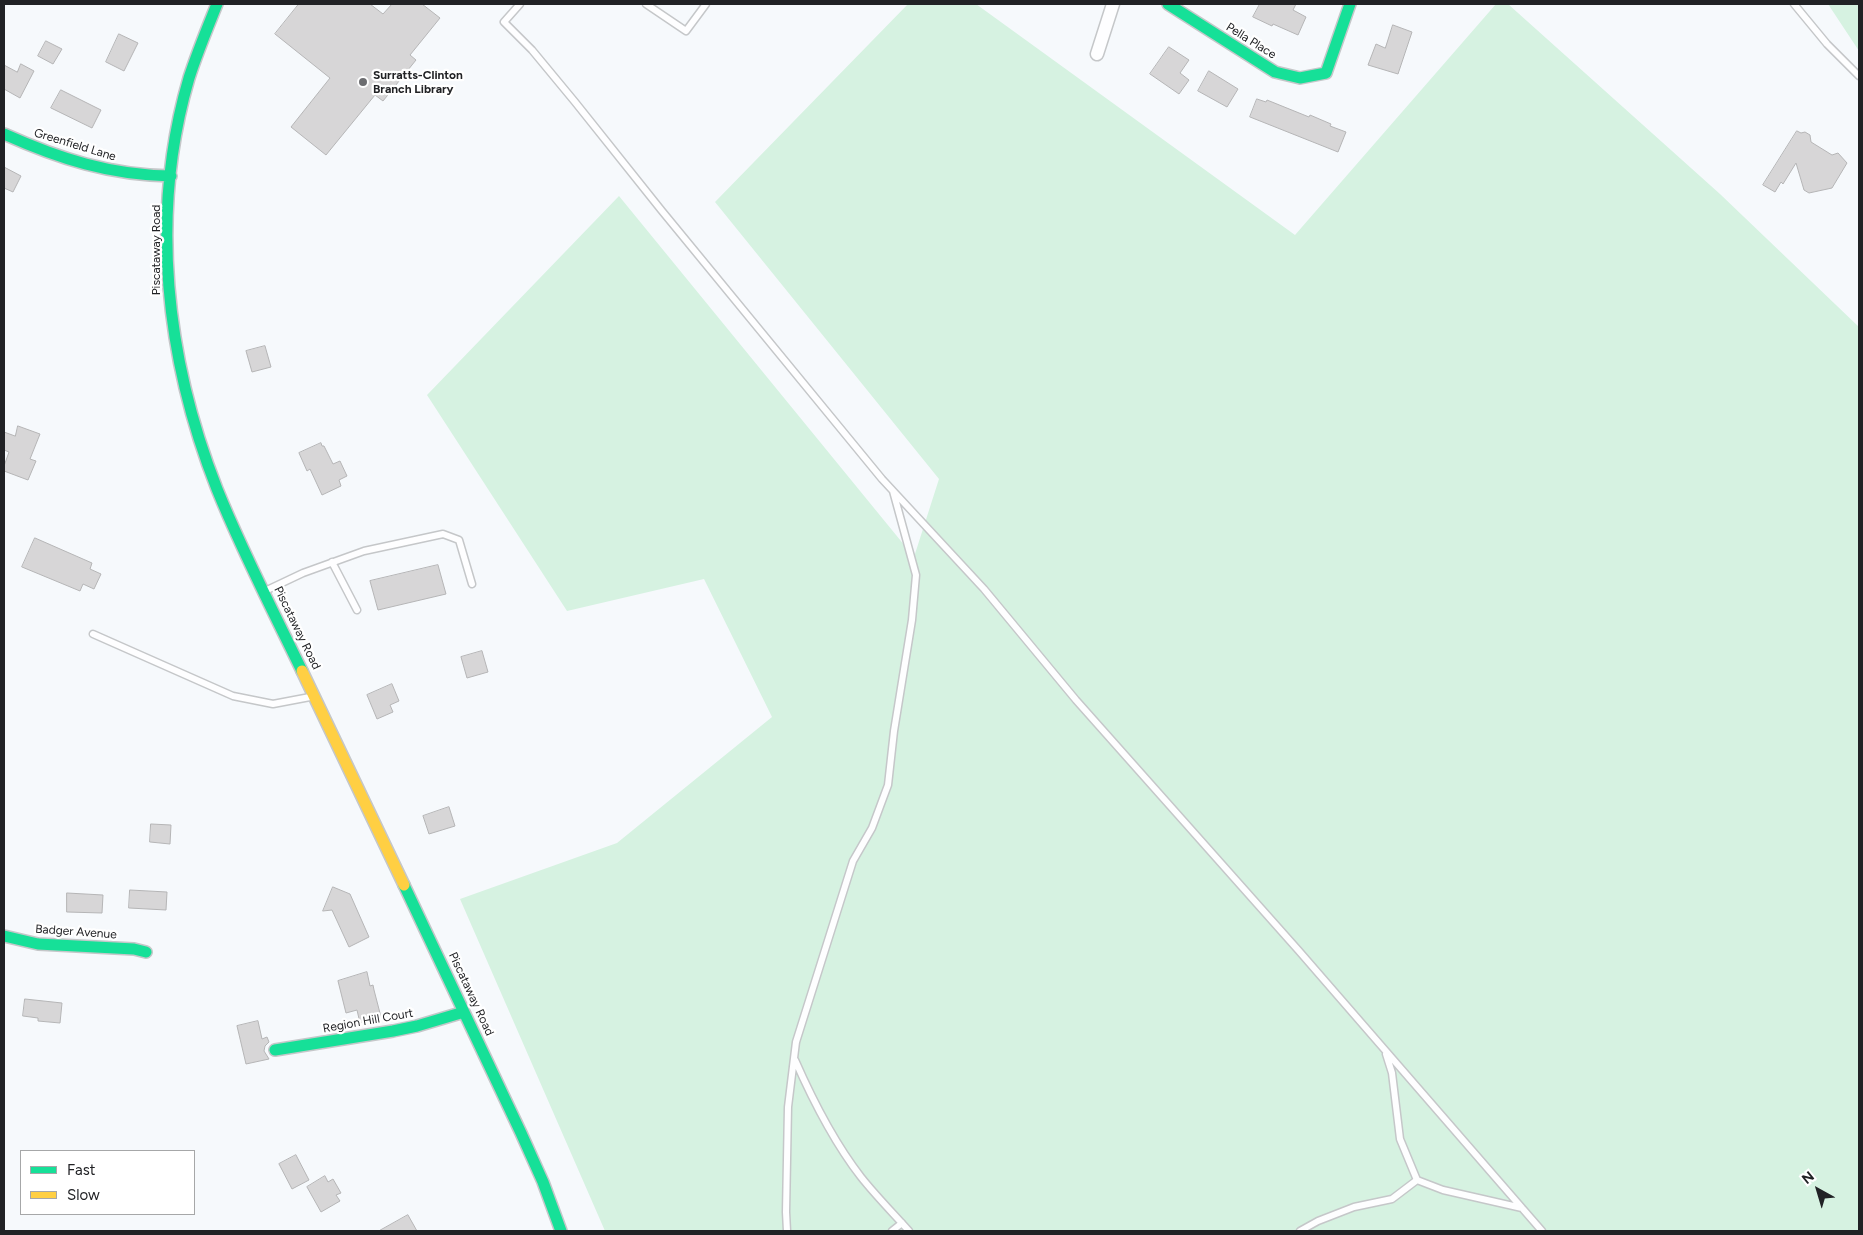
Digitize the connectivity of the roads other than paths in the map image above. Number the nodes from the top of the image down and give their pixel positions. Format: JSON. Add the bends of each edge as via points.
{"nodes":[{"id":1,"x":216,"y":4,"type":"edge"},
{"id":2,"x":520,"y":4,"type":"edge"},
{"id":3,"x":646,"y":4,"type":"edge"},
{"id":4,"x":706,"y":4,"type":"edge"},
{"id":5,"x":1113,"y":4,"type":"edge"},
{"id":6,"x":1168,"y":4,"type":"edge"},
{"id":7,"x":1350,"y":4,"type":"edge"},
{"id":8,"x":1794,"y":4,"type":"edge"},
{"id":9,"x":1096,"y":54,"type":"dead end"},
{"id":10,"x":1859,"y":76,"type":"edge"},
{"id":11,"x":4,"y":134,"type":"edge"},
{"id":12,"x":171,"y":176,"type":"junction"},
{"id":13,"x":893,"y":490,"type":"junction"},
{"id":14,"x":332,"y":562,"type":"junction"},
{"id":15,"x":472,"y":584,"type":"dead end"},
{"id":16,"x":264,"y":591,"type":"junction"},
{"id":17,"x":357,"y":610,"type":"dead end"},
{"id":18,"x":93,"y":634,"type":"dead end"},
{"id":19,"x":314,"y":696,"type":"junction"},
{"id":20,"x":4,"y":936,"type":"edge"},
{"id":21,"x":146,"y":952,"type":"dead end"},
{"id":22,"x":464,"y":1012,"type":"junction"},
{"id":23,"x":276,"y":1050,"type":"dead end"},
{"id":24,"x":1384,"y":1051,"type":"junction"},
{"id":25,"x":794,"y":1059,"type":"junction"},
{"id":26,"x":1417,"y":1180,"type":"junction"},
{"id":27,"x":1522,"y":1208,"type":"junction"},
{"id":28,"x":902,"y":1223,"type":"junction"},
{"id":29,"x":561,"y":1231,"type":"edge"},
{"id":30,"x":787,"y":1231,"type":"edge"},
{"id":31,"x":892,"y":1231,"type":"edge"},
{"id":32,"x":909,"y":1231,"type":"edge"},
{"id":33,"x":1300,"y":1231,"type":"edge"},
{"id":34,"x":1542,"y":1231,"type":"edge"}],
"edges":[{"from":1,"to":12,"type":"main road","name":"Piscataway Road","via":[[184,98]]},
{"from":2,"to":13,"type":"lane","via":[[504,22],[576,102],[668,219]]},
{"from":3,"to":4,"type":"lane","via":[[686,31]]},
{"from":5,"to":9,"type":"street"},
{"from":6,"to":7,"type":"main road","name":"Pella Place","via":[[1275,72],[1298,79],[1326,73]]},
{"from":8,"to":10,"type":"lane"},
{"from":11,"to":12,"type":"main road","name":"Greenfield Lane","via":[[50,154],[104,171]]},
{"from":12,"to":16,"type":"main road","name":"Piscataway Road","via":[[168,288],[179,365],[208,464]]},
{"from":13,"to":24,"type":"lane","via":[[984,589],[1076,700]]},
{"from":13,"to":25,"type":"lane","via":[[916,575],[888,786],[872,828],[853,861],[796,1042]]},
{"from":14,"to":15,"type":"lane","via":[[364,551],[443,534],[459,540]]},
{"from":14,"to":16,"type":"lane"},
{"from":14,"to":17,"type":"lane"},
{"from":16,"to":19,"type":"main road","name":"Piscataway Road"},
{"from":18,"to":19,"type":"lane","via":[[232,696],[273,704]]},
{"from":19,"to":22,"type":"main road","name":"Piscataway Road"},
{"from":20,"to":21,"type":"main road","name":"Badger Avenue","via":[[38,944]]},
{"from":22,"to":23,"type":"main road","name":"Region Hill Court","via":[[418,1026]]},
{"from":22,"to":29,"type":"main road","name":"Piscataway Road"},
{"from":24,"to":26,"type":"lane","via":[[1392,1073],[1400,1139]]},
{"from":24,"to":27,"type":"lane"},
{"from":25,"to":28,"type":"lane","via":[[839,1146],[861,1177]]},
{"from":25,"to":30,"type":"lane","via":[[788,1107]]},
{"from":26,"to":27,"type":"lane","via":[[1444,1190]]},
{"from":26,"to":33,"type":"lane","via":[[1392,1199],[1354,1208]]},
{"from":27,"to":34,"type":"lane"},
{"from":28,"to":31,"type":"lane"},
{"from":28,"to":32,"type":"lane"}]}
